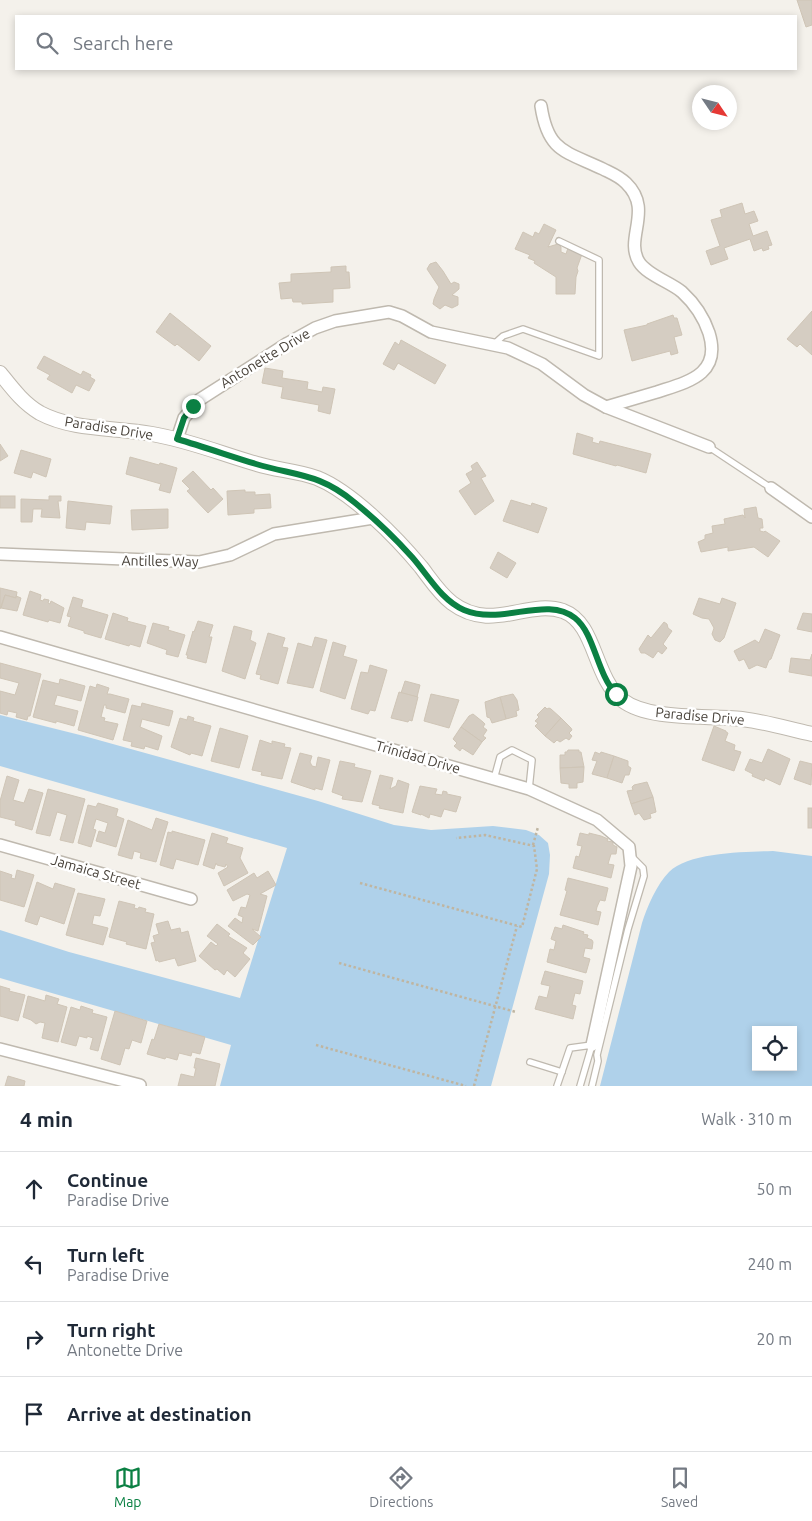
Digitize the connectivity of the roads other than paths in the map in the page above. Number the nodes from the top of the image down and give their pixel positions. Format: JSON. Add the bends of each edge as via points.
{"nodes":[{"id":1,"x":542,"y":106,"type":"dead end"},
{"id":2,"x":559,"y":241,"type":"dead end"},
{"id":3,"x":493,"y":345,"type":"junction"},
{"id":4,"x":0,"y":373,"type":"edge"},
{"id":5,"x":606,"y":408,"type":"junction"},
{"id":6,"x":177,"y":439,"type":"junction"},
{"id":7,"x":708,"y":447,"type":"joint"},
{"id":8,"x":772,"y":488,"type":"joint"},
{"id":9,"x":812,"y":517,"type":"edge"},
{"id":10,"x":372,"y":518,"type":"junction"},
{"id":11,"x":0,"y":554,"type":"edge"},
{"id":12,"x":0,"y":637,"type":"edge"},
{"id":13,"x":812,"y":734,"type":"edge"},
{"id":14,"x":494,"y":778,"type":"junction"},
{"id":15,"x":529,"y":789,"type":"junction"},
{"id":16,"x":0,"y":845,"type":"edge"},
{"id":17,"x":630,"y":856,"type":"junction"},
{"id":18,"x":191,"y":899,"type":"dead end"},
{"id":19,"x":592,"y":1045,"type":"junction"},
{"id":20,"x":0,"y":1049,"type":"edge"},
{"id":21,"x":530,"y":1062,"type":"dead end"},
{"id":22,"x":562,"y":1072,"type":"junction"},
{"id":23,"x":140,"y":1086,"type":"edge"},
{"id":24,"x":557,"y":1086,"type":"edge"},
{"id":25,"x":580,"y":1086,"type":"edge"},
{"id":26,"x":592,"y":1086,"type":"edge"}],
"edges":[{"from":1,"to":5,"type":"street","via":[[545,127],[555,144],[616,175],[630,187],[639,209],[635,242],[638,260],[689,300],[704,321],[712,346],[702,373],[690,382]]},
{"from":2,"to":3,"type":"lane","via":[[599,260],[599,356],[524,330],[503,336]]},
{"from":3,"to":5,"type":"street","name":"Antonette Drive","via":[[508,348],[542,364],[584,396]]},
{"from":3,"to":6,"type":"street","name":"Antonette Drive","via":[[431,332],[389,312],[335,321],[288,343],[206,395],[184,418]]},
{"from":4,"to":6,"type":"street","name":"Paradise Drive","via":[[23,400],[50,417],[75,425]]},
{"from":5,"to":7,"type":"street","name":"Antonette Drive"},
{"from":6,"to":10,"type":"street","name":"Paradise Drive","via":[[258,465],[316,478],[340,490]]},
{"from":7,"to":8,"type":"lane"},
{"from":8,"to":9,"type":"street"},
{"from":10,"to":11,"type":"street","name":"Antilles Way","via":[[274,534],[230,555],[199,562]]},
{"from":10,"to":13,"type":"street","name":"Paradise Drive","via":[[458,607],[499,616],[545,609],[570,614],[586,633],[600,670],[611,688],[632,706],[653,713],[753,721]]},
{"from":12,"to":14,"type":"street","name":"Trinidad Drive"},
{"from":14,"to":15,"type":"street","name":"Trinidad Drive"},
{"from":14,"to":15,"type":"lane","via":[[500,757],[512,750],[532,760]]},
{"from":15,"to":17,"type":"street","name":"Trinidad Drive","via":[[596,820],[629,847]]},
{"from":16,"to":18,"type":"street","name":"Jamaica Street"},
{"from":17,"to":19,"type":"street","via":[[631,866]]},
{"from":17,"to":26,"type":"lane","via":[[642,868],[644,876],[628,929]]},
{"from":19,"to":22,"type":"lane","via":[[570,1048]]},
{"from":19,"to":25,"type":"lane"},
{"from":20,"to":23,"type":"street"},
{"from":21,"to":22,"type":"lane"},
{"from":22,"to":24,"type":"lane"}]}
